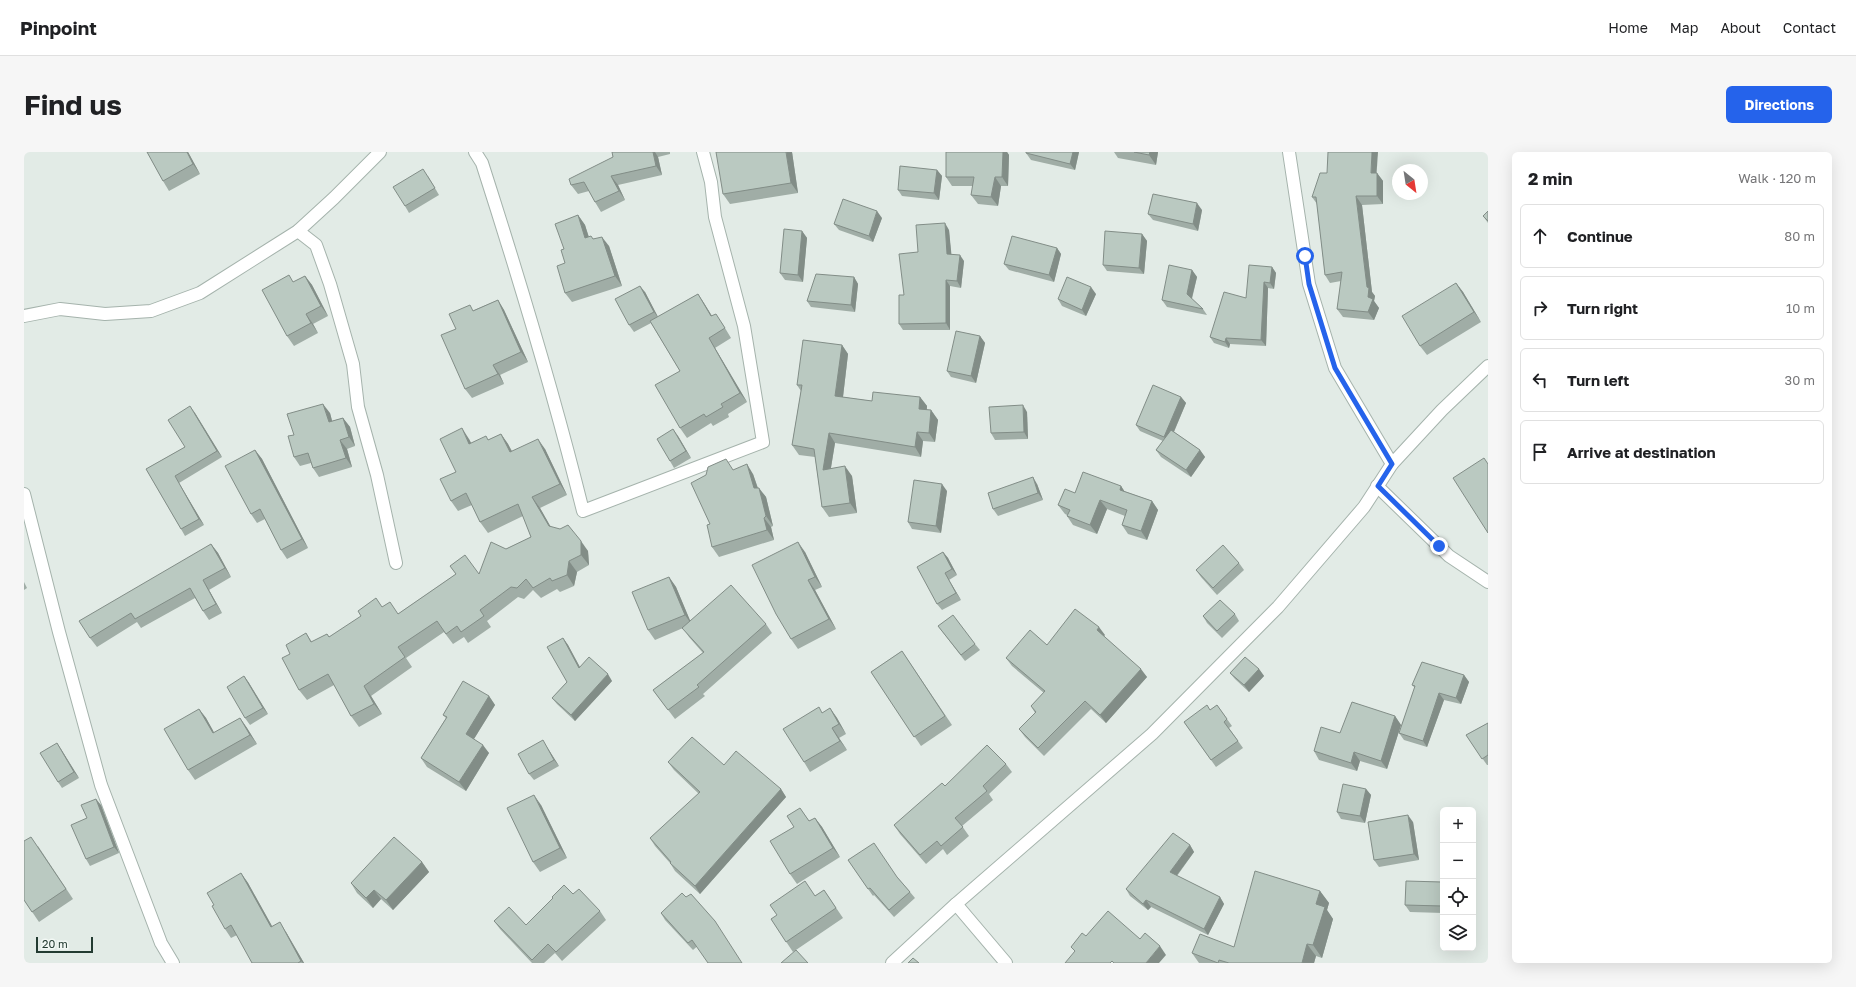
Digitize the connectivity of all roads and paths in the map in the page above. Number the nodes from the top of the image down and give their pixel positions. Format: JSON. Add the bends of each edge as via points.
{"nodes":[{"id":1,"x":380,"y":152,"type":"edge"},
{"id":2,"x":475,"y":152,"type":"edge"},
{"id":3,"x":703,"y":152,"type":"edge"},
{"id":4,"x":1289,"y":152,"type":"edge"},
{"id":5,"x":298,"y":231,"type":"junction"},
{"id":6,"x":24,"y":316,"type":"edge"},
{"id":7,"x":1488,"y":366,"type":"edge"},
{"id":8,"x":1392,"y":464,"type":"junction"},
{"id":9,"x":1378,"y":486,"type":"junction"},
{"id":10,"x":24,"y":494,"type":"edge"},
{"id":11,"x":396,"y":563,"type":"dead end"},
{"id":12,"x":1488,"y":582,"type":"edge"},
{"id":13,"x":956,"y":904,"type":"junction"},
{"id":14,"x":173,"y":963,"type":"edge"},
{"id":15,"x":892,"y":963,"type":"edge"},
{"id":16,"x":1006,"y":963,"type":"edge"}],
"edges":[{"from":1,"to":5,"type":"street"},
{"from":2,"to":3,"type":"street","via":[[482,163],[518,276],[558,413],[583,511],[763,442],[744,326],[715,217],[711,182]]},
{"from":4,"to":8,"type":"street","via":[[1309,284],[1335,368]]},
{"from":5,"to":6,"type":"street","via":[[200,293],[151,311],[105,314],[60,309]]},
{"from":5,"to":11,"type":"street","via":[[316,244],[330,284],[353,364],[358,407],[377,475]]},
{"from":7,"to":8,"type":"street","via":[[1442,410]]},
{"from":8,"to":9,"type":"street"},
{"from":9,"to":12,"type":"street","via":[[1449,556]]},
{"from":9,"to":13,"type":"street","via":[[1364,507],[1278,607],[1152,734]]},
{"from":10,"to":14,"type":"street","via":[[101,785],[161,943]]},
{"from":13,"to":15,"type":"street"},
{"from":13,"to":16,"type":"street"}]}
